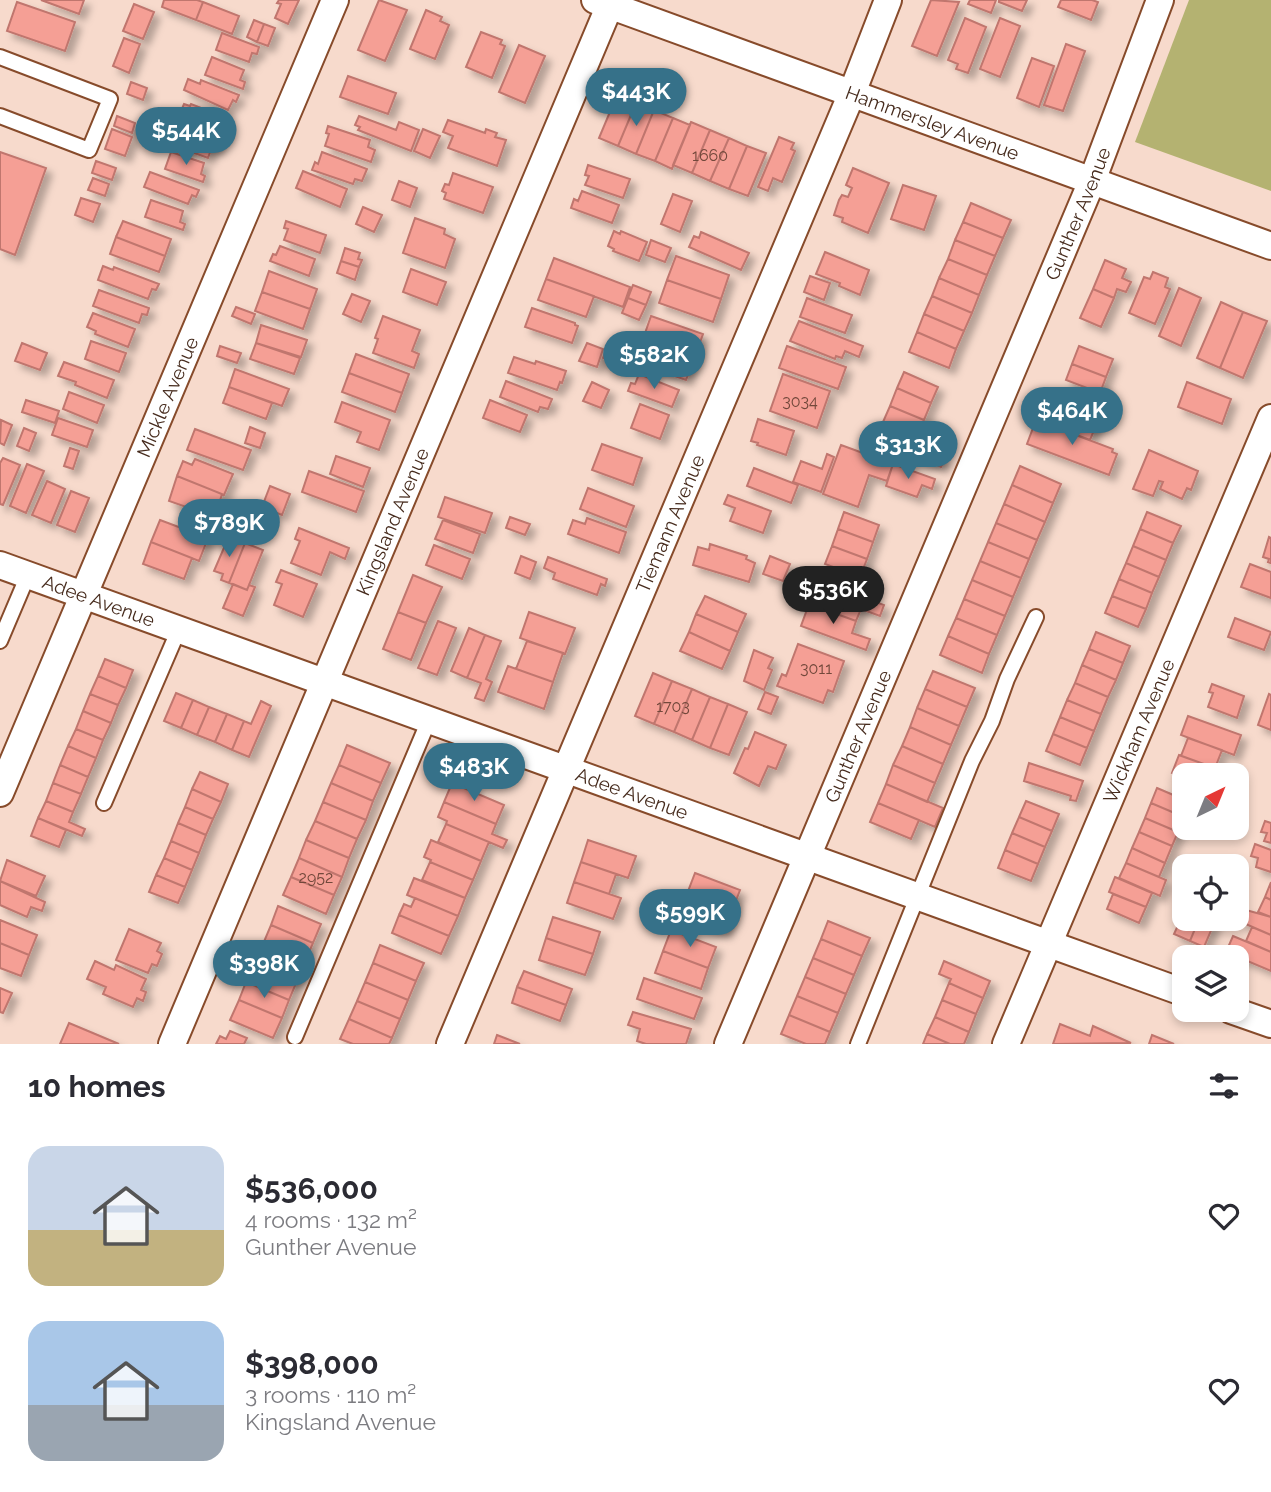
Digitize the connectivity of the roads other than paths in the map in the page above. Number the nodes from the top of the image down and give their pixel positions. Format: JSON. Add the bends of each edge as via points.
{"nodes":[{"id":1,"x":335,"y":0,"type":"edge"},
{"id":2,"x":888,"y":0,"type":"edge"},
{"id":3,"x":1160,"y":0,"type":"edge"},
{"id":4,"x":605,"y":2,"type":"edge"},
{"id":5,"x":0,"y":57,"type":"edge"},
{"id":6,"x":852,"y":93,"type":"junction"},
{"id":7,"x":0,"y":116,"type":"edge"},
{"id":8,"x":1092,"y":181,"type":"junction"},
{"id":9,"x":1271,"y":246,"type":"edge"},
{"id":10,"x":1271,"y":418,"type":"edge"},
{"id":11,"x":0,"y":565,"type":"edge"},
{"id":12,"x":28,"y":575,"type":"junction"},
{"id":13,"x":84,"y":594,"type":"junction"},
{"id":14,"x":1036,"y":617,"type":"dead end"},
{"id":15,"x":179,"y":629,"type":"junction"},
{"id":16,"x":0,"y":641,"type":"edge"},
{"id":17,"x":325,"y":682,"type":"junction"},
{"id":18,"x":429,"y":720,"type":"junction"},
{"id":19,"x":566,"y":769,"type":"junction"},
{"id":20,"x":0,"y":793,"type":"edge"},
{"id":21,"x":104,"y":803,"type":"dead end"},
{"id":22,"x":807,"y":857,"type":"junction"},
{"id":23,"x":918,"y":897,"type":"junction"},
{"id":24,"x":1048,"y":944,"type":"junction"},
{"id":25,"x":1172,"y":988,"type":"edge"},
{"id":26,"x":1249,"y":1016,"type":"edge"},
{"id":27,"x":1271,"y":1024,"type":"edge"},
{"id":28,"x":295,"y":1037,"type":"dead end"},
{"id":29,"x":172,"y":1044,"type":"edge"},
{"id":30,"x":450,"y":1044,"type":"edge"},
{"id":31,"x":728,"y":1044,"type":"edge"},
{"id":32,"x":858,"y":1044,"type":"edge"},
{"id":33,"x":1006,"y":1044,"type":"edge"}],
"edges":[{"from":1,"to":13,"type":"street","name":"Mickle Avenue"},
{"from":2,"to":6,"type":"street","name":"Tiemann Avenue"},
{"from":3,"to":8,"type":"street","name":"Gunther Avenue"},
{"from":4,"to":6,"type":"street","name":"Hammersley Avenue"},
{"from":4,"to":17,"type":"street","name":"Kingsland Avenue"},
{"from":5,"to":7,"type":"lane","via":[[110,99],[89,150]]},
{"from":6,"to":8,"type":"street","name":"Hammersley Avenue"},
{"from":6,"to":19,"type":"street","name":"Tiemann Avenue"},
{"from":8,"to":9,"type":"street","name":"Hammersley Avenue"},
{"from":8,"to":22,"type":"street","name":"Gunther Avenue"},
{"from":10,"to":24,"type":"street","name":"Wickham Avenue"},
{"from":11,"to":12,"type":"street","name":"Adee Avenue"},
{"from":12,"to":13,"type":"street","name":"Adee Avenue"},
{"from":12,"to":16,"type":"lane"},
{"from":13,"to":15,"type":"street","name":"Adee Avenue"},
{"from":13,"to":20,"type":"street","name":"Mickle Avenue"},
{"from":14,"to":23,"type":"lane"},
{"from":15,"to":17,"type":"street","name":"Adee Avenue"},
{"from":15,"to":21,"type":"lane"},
{"from":17,"to":18,"type":"street","name":"Adee Avenue"},
{"from":17,"to":29,"type":"street","name":"Kingsland Avenue"},
{"from":18,"to":19,"type":"street","name":"Adee Avenue"},
{"from":18,"to":28,"type":"lane"},
{"from":19,"to":22,"type":"street","name":"Adee Avenue"},
{"from":19,"to":30,"type":"street","name":"Tiemann Avenue"},
{"from":22,"to":23,"type":"street","name":"Adee Avenue"},
{"from":22,"to":31,"type":"street","name":"Gunther Avenue"},
{"from":23,"to":24,"type":"street","name":"Adee Avenue"},
{"from":23,"to":32,"type":"lane"},
{"from":24,"to":25,"type":"street","name":"Adee Avenue"},
{"from":24,"to":33,"type":"street","name":"Wickham Avenue"},
{"from":26,"to":27,"type":"street"}]}
